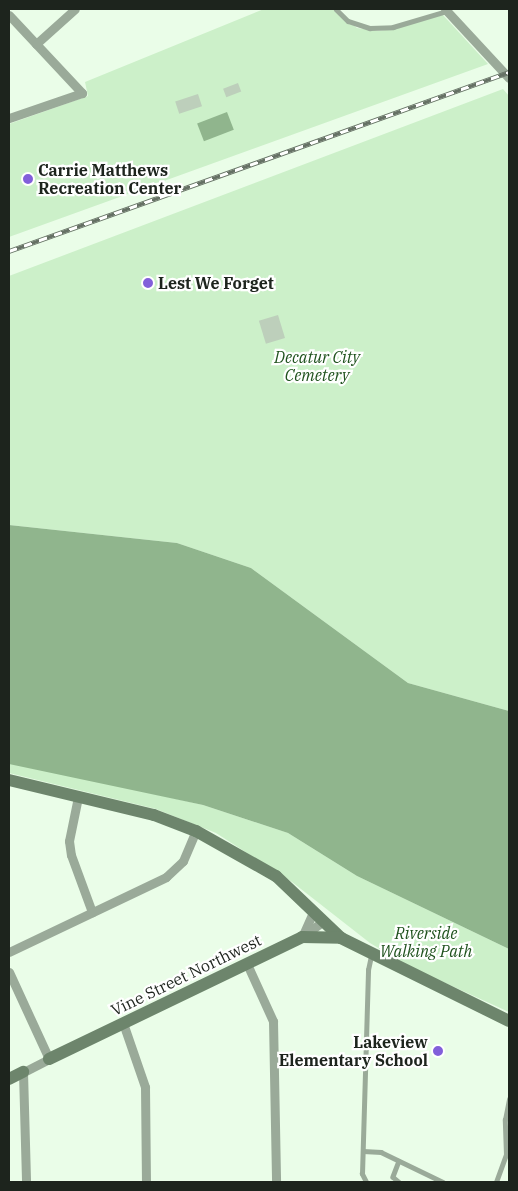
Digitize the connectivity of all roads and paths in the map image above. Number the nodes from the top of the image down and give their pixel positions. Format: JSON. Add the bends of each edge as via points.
{"nodes":[{"id":1,"x":75,"y":9,"type":"edge"},
{"id":2,"x":336,"y":9,"type":"edge"},
{"id":3,"x":447,"y":9,"type":"edge"},
{"id":4,"x":9,"y":15,"type":"edge"},
{"id":5,"x":36,"y":44,"type":"junction"},
{"id":6,"x":509,"y":78,"type":"edge"},
{"id":7,"x":9,"y":118,"type":"edge"},
{"id":8,"x":9,"y":780,"type":"edge"},
{"id":9,"x":78,"y":797,"type":"junction"},
{"id":10,"x":196,"y":831,"type":"junction"},
{"id":11,"x":92,"y":912,"type":"junction"},
{"id":12,"x":313,"y":912,"type":"junction"},
{"id":13,"x":323,"y":921,"type":"junction"},
{"id":14,"x":302,"y":937,"type":"junction"},
{"id":15,"x":341,"y":938,"type":"junction"},
{"id":16,"x":9,"y":952,"type":"edge"},
{"id":17,"x":372,"y":955,"type":"junction"},
{"id":18,"x":247,"y":964,"type":"junction"},
{"id":19,"x":9,"y":972,"type":"edge"},
{"id":20,"x":509,"y":1021,"type":"edge"},
{"id":21,"x":123,"y":1023,"type":"junction"},
{"id":22,"x":49,"y":1059,"type":"junction"},
{"id":23,"x":24,"y":1072,"type":"junction"},
{"id":24,"x":9,"y":1079,"type":"edge"},
{"id":25,"x":509,"y":1099,"type":"edge"},
{"id":26,"x":363,"y":1151,"type":"junction"},
{"id":27,"x":399,"y":1161,"type":"junction"},
{"id":28,"x":26,"y":1182,"type":"edge"},
{"id":29,"x":146,"y":1182,"type":"edge"},
{"id":30,"x":276,"y":1182,"type":"edge"},
{"id":31,"x":366,"y":1182,"type":"edge"},
{"id":32,"x":399,"y":1182,"type":"edge"},
{"id":33,"x":443,"y":1182,"type":"edge"},
{"id":34,"x":496,"y":1182,"type":"edge"}],
"edges":[{"from":1,"to":5,"type":"street"},
{"from":2,"to":3,"type":"lane","via":[[348,20],[370,28],[393,27]]},
{"from":3,"to":6,"type":"street"},
{"from":4,"to":5,"type":"street"},
{"from":5,"to":7,"type":"street","via":[[82,93]]},
{"from":8,"to":9,"type":"street"},
{"from":9,"to":10,"type":"street","via":[[154,815]]},
{"from":9,"to":11,"type":"street","via":[[70,855]]},
{"from":10,"to":11,"type":"street","via":[[177,869]]},
{"from":10,"to":12,"type":"street","via":[[276,876]]},
{"from":11,"to":16,"type":"street"},
{"from":12,"to":13,"type":"street"},
{"from":12,"to":14,"type":"street"},
{"from":13,"to":14,"type":"street"},
{"from":13,"to":15,"type":"street"},
{"from":14,"to":15,"type":"street","name":"Vine Street Northwest"},
{"from":14,"to":18,"type":"street","name":"Vine Street Northwest"},
{"from":15,"to":17,"type":"street"},
{"from":17,"to":20,"type":"street"},
{"from":17,"to":26,"type":"lane","via":[[368,970]]},
{"from":18,"to":21,"type":"street","name":"Vine Street Northwest"},
{"from":18,"to":30,"type":"street","via":[[273,1021]]},
{"from":19,"to":22,"type":"street"},
{"from":21,"to":22,"type":"street","name":"Vine Street Northwest"},
{"from":21,"to":29,"type":"street","via":[[145,1087]]},
{"from":22,"to":23,"type":"street"},
{"from":23,"to":24,"type":"street"},
{"from":23,"to":28,"type":"street"},
{"from":25,"to":34,"type":"lane","via":[[505,1120],[506,1155]]},
{"from":26,"to":27,"type":"lane","via":[[381,1152]]},
{"from":26,"to":31,"type":"lane","via":[[362,1174]]},
{"from":27,"to":32,"type":"lane","via":[[392,1177]]},
{"from":27,"to":33,"type":"lane"}]}
